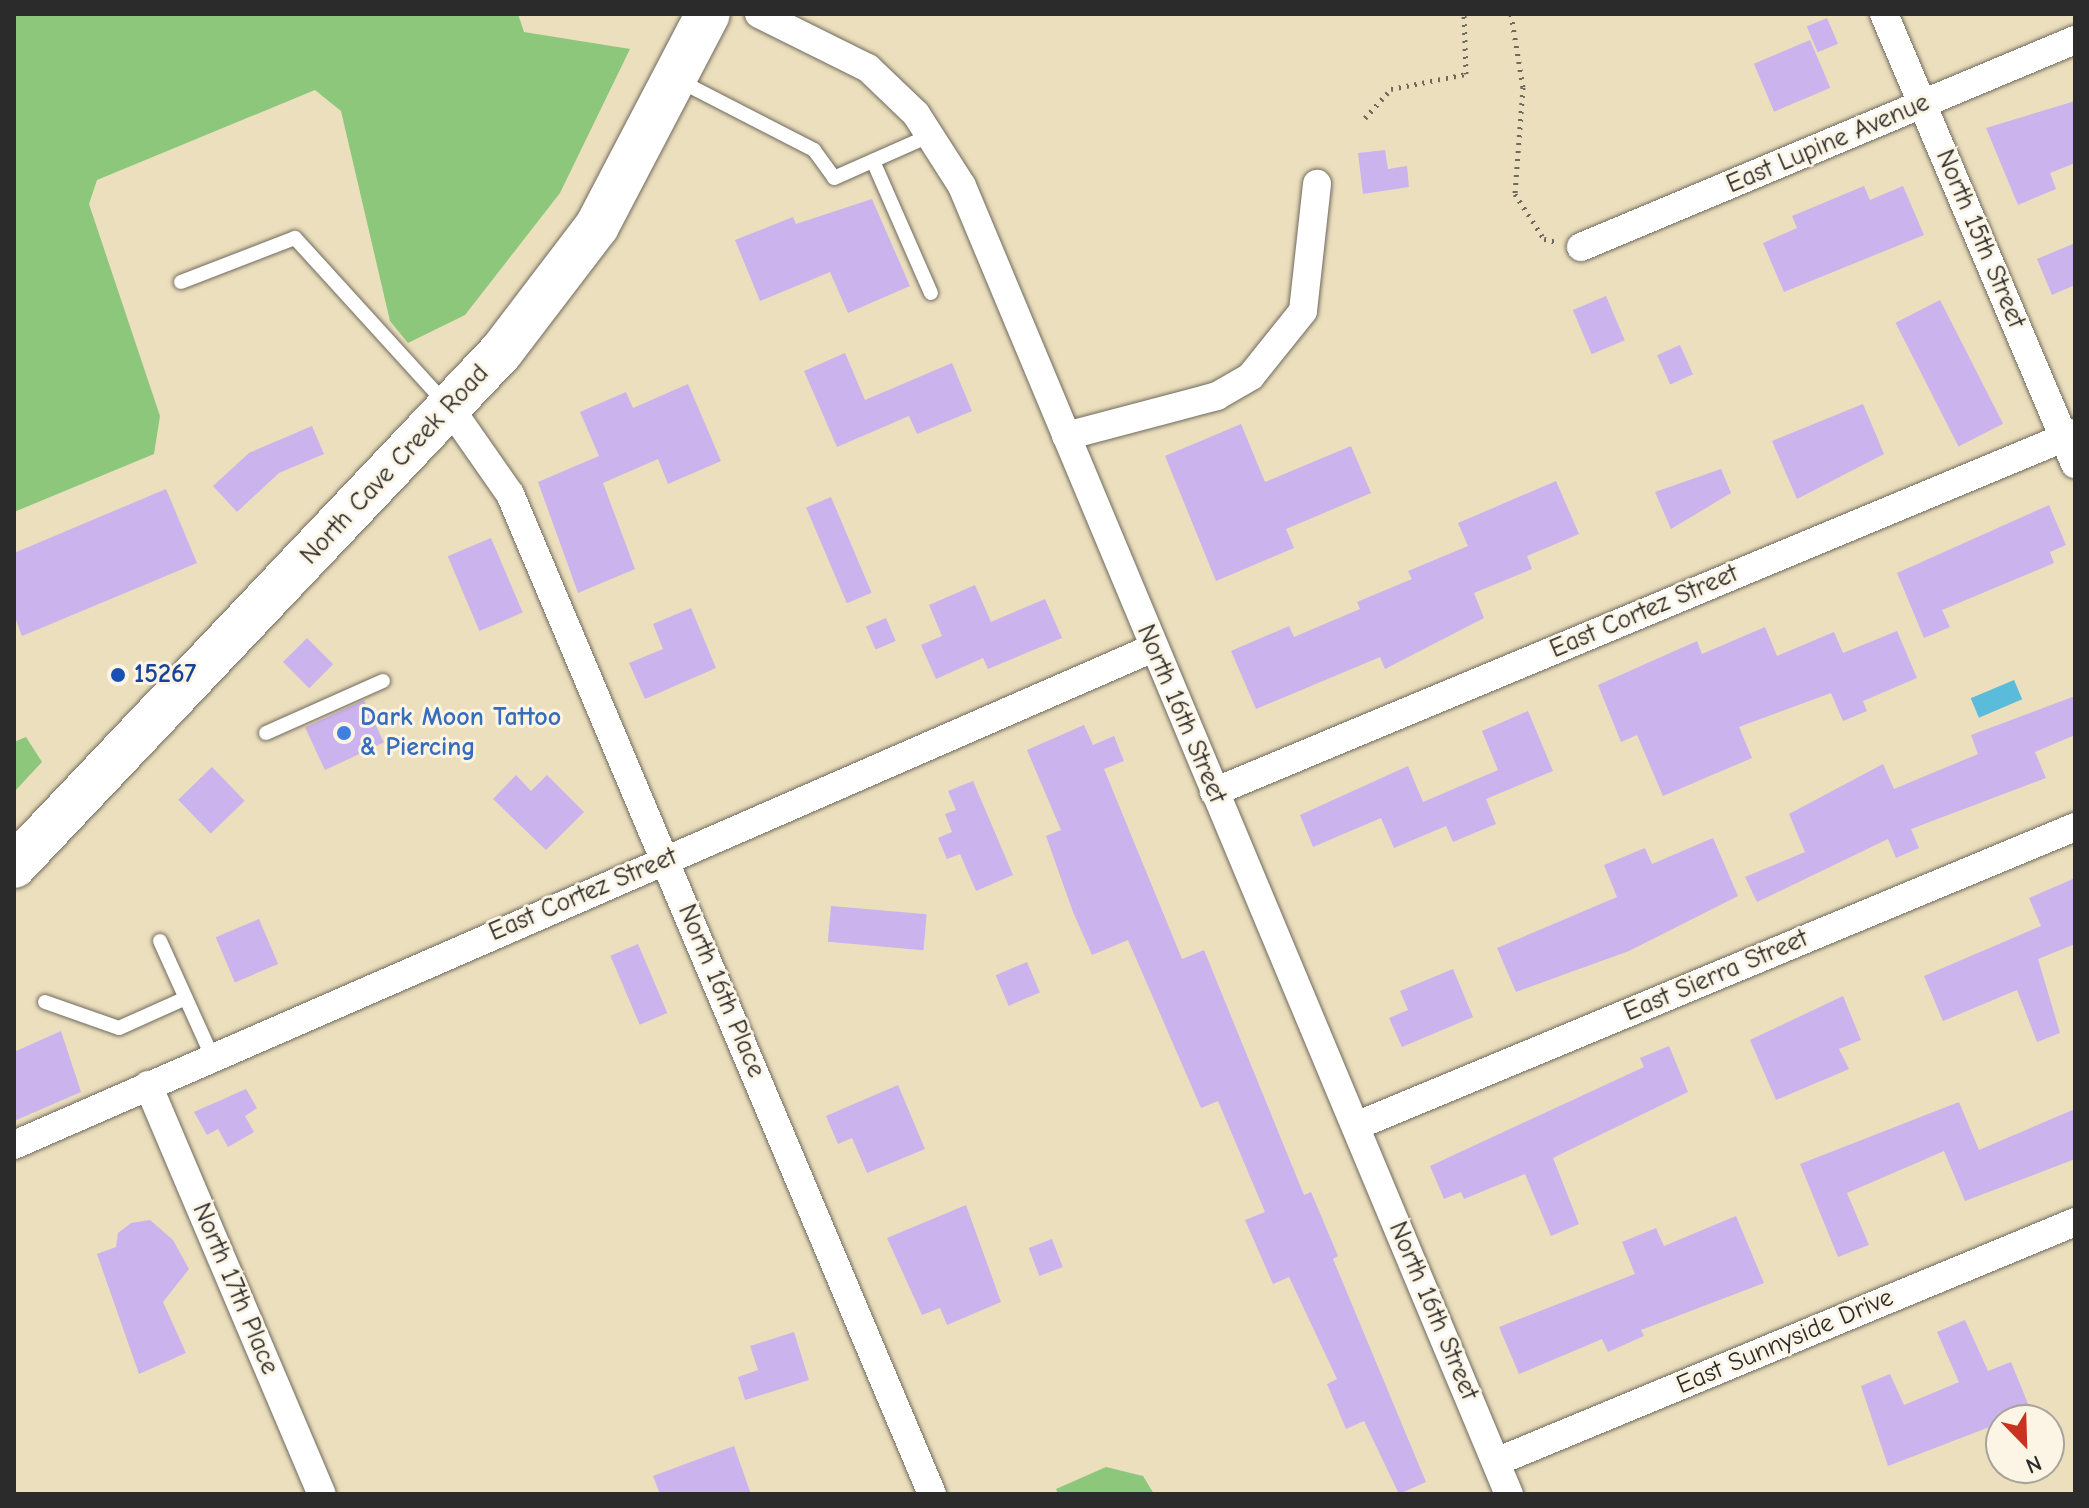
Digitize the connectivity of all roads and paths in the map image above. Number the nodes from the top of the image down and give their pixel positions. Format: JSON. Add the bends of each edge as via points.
{"nodes":[{"id":1,"x":708,"y":14,"type":"edge"},
{"id":2,"x":759,"y":14,"type":"edge"},
{"id":3,"x":1464,"y":14,"type":"edge"},
{"id":4,"x":1511,"y":14,"type":"edge"},
{"id":5,"x":1884,"y":14,"type":"edge"},
{"id":6,"x":2075,"y":40,"type":"edge"},
{"id":7,"x":678,"y":80,"type":"junction"},
{"id":8,"x":1922,"y":104,"type":"junction"},
{"id":9,"x":1365,"y":118,"type":"dead end"},
{"id":10,"x":929,"y":136,"type":"junction"},
{"id":11,"x":873,"y":161,"type":"junction"},
{"id":12,"x":1317,"y":184,"type":"dead end"},
{"id":13,"x":1581,"y":247,"type":"joint"},
{"id":14,"x":181,"y":282,"type":"dead end"},
{"id":15,"x":931,"y":293,"type":"dead end"},
{"id":16,"x":452,"y":411,"type":"junction"},
{"id":17,"x":1066,"y":436,"type":"junction"},
{"id":18,"x":2071,"y":445,"type":"edge"},
{"id":19,"x":1153,"y":648,"type":"junction"},
{"id":20,"x":383,"y":681,"type":"dead end"},
{"id":21,"x":266,"y":733,"type":"dead end"},
{"id":22,"x":1214,"y":792,"type":"junction"},
{"id":23,"x":2075,"y":827,"type":"edge"},
{"id":24,"x":666,"y":859,"type":"junction"},
{"id":25,"x":14,"y":866,"type":"edge"},
{"id":26,"x":160,"y":941,"type":"dead end"},
{"id":27,"x":186,"y":998,"type":"junction"},
{"id":28,"x":45,"y":1002,"type":"dead end"},
{"id":29,"x":212,"y":1056,"type":"junction"},
{"id":30,"x":148,"y":1085,"type":"junction"},
{"id":31,"x":1356,"y":1126,"type":"junction"},
{"id":32,"x":14,"y":1145,"type":"edge"},
{"id":33,"x":2075,"y":1222,"type":"edge"},
{"id":34,"x":1496,"y":1462,"type":"junction"},
{"id":35,"x":322,"y":1494,"type":"edge"},
{"id":36,"x":932,"y":1494,"type":"edge"},
{"id":37,"x":1509,"y":1494,"type":"edge"}],
"edges":[{"from":1,"to":7,"type":"main road","name":"North Cave Creek Road"},
{"from":2,"to":10,"type":"street","name":"North 16th Street","via":[[868,68]]},
{"from":3,"to":9,"type":"path","via":[[1466,74],[1391,89]]},
{"from":4,"to":13,"type":"path","via":[[1523,87],[1515,194],[1544,239]]},
{"from":5,"to":8,"type":"street","name":"North 15th Street"},
{"from":6,"to":8,"type":"street","name":"East Lupine Avenue"},
{"from":7,"to":11,"type":"lane","via":[[814,150],[834,178]]},
{"from":7,"to":16,"type":"main road","name":"North Cave Creek Road","via":[[597,226]]},
{"from":8,"to":13,"type":"street","name":"East Lupine Avenue"},
{"from":8,"to":18,"type":"street","name":"North 15th Street"},
{"from":10,"to":11,"type":"lane"},
{"from":10,"to":17,"type":"street","name":"North 16th Street","via":[[962,186]]},
{"from":11,"to":15,"type":"lane"},
{"from":12,"to":17,"type":"street","via":[[1303,311],[1251,376],[1217,396]]},
{"from":14,"to":16,"type":"lane","via":[[295,238]]},
{"from":16,"to":24,"type":"street","name":"North 16th Place","via":[[510,494]]},
{"from":16,"to":25,"type":"main road","name":"North Cave Creek Road"},
{"from":17,"to":19,"type":"street","name":"North 16th Street"},
{"from":18,"to":22,"type":"street","name":"East Cortez Street"},
{"from":19,"to":22,"type":"street","name":"North 16th Street"},
{"from":19,"to":24,"type":"street","name":"East Cortez Street"},
{"from":20,"to":21,"type":"lane"},
{"from":22,"to":31,"type":"street","name":"North 16th Street"},
{"from":23,"to":31,"type":"street","name":"East Sierra Street"},
{"from":24,"to":29,"type":"street","name":"East Cortez Street"},
{"from":24,"to":36,"type":"street","name":"North 16th Place"},
{"from":26,"to":27,"type":"lane"},
{"from":27,"to":28,"type":"lane","via":[[119,1028]]},
{"from":27,"to":29,"type":"lane"},
{"from":29,"to":30,"type":"street","name":"East Cortez Street"},
{"from":30,"to":32,"type":"street","name":"East Cortez Street"},
{"from":30,"to":35,"type":"street","name":"North 17th Place"},
{"from":31,"to":34,"type":"street","name":"North 16th Street"},
{"from":33,"to":34,"type":"street","name":"East Sunnyside Drive"},
{"from":34,"to":37,"type":"street","name":"North 16th Street"}]}
